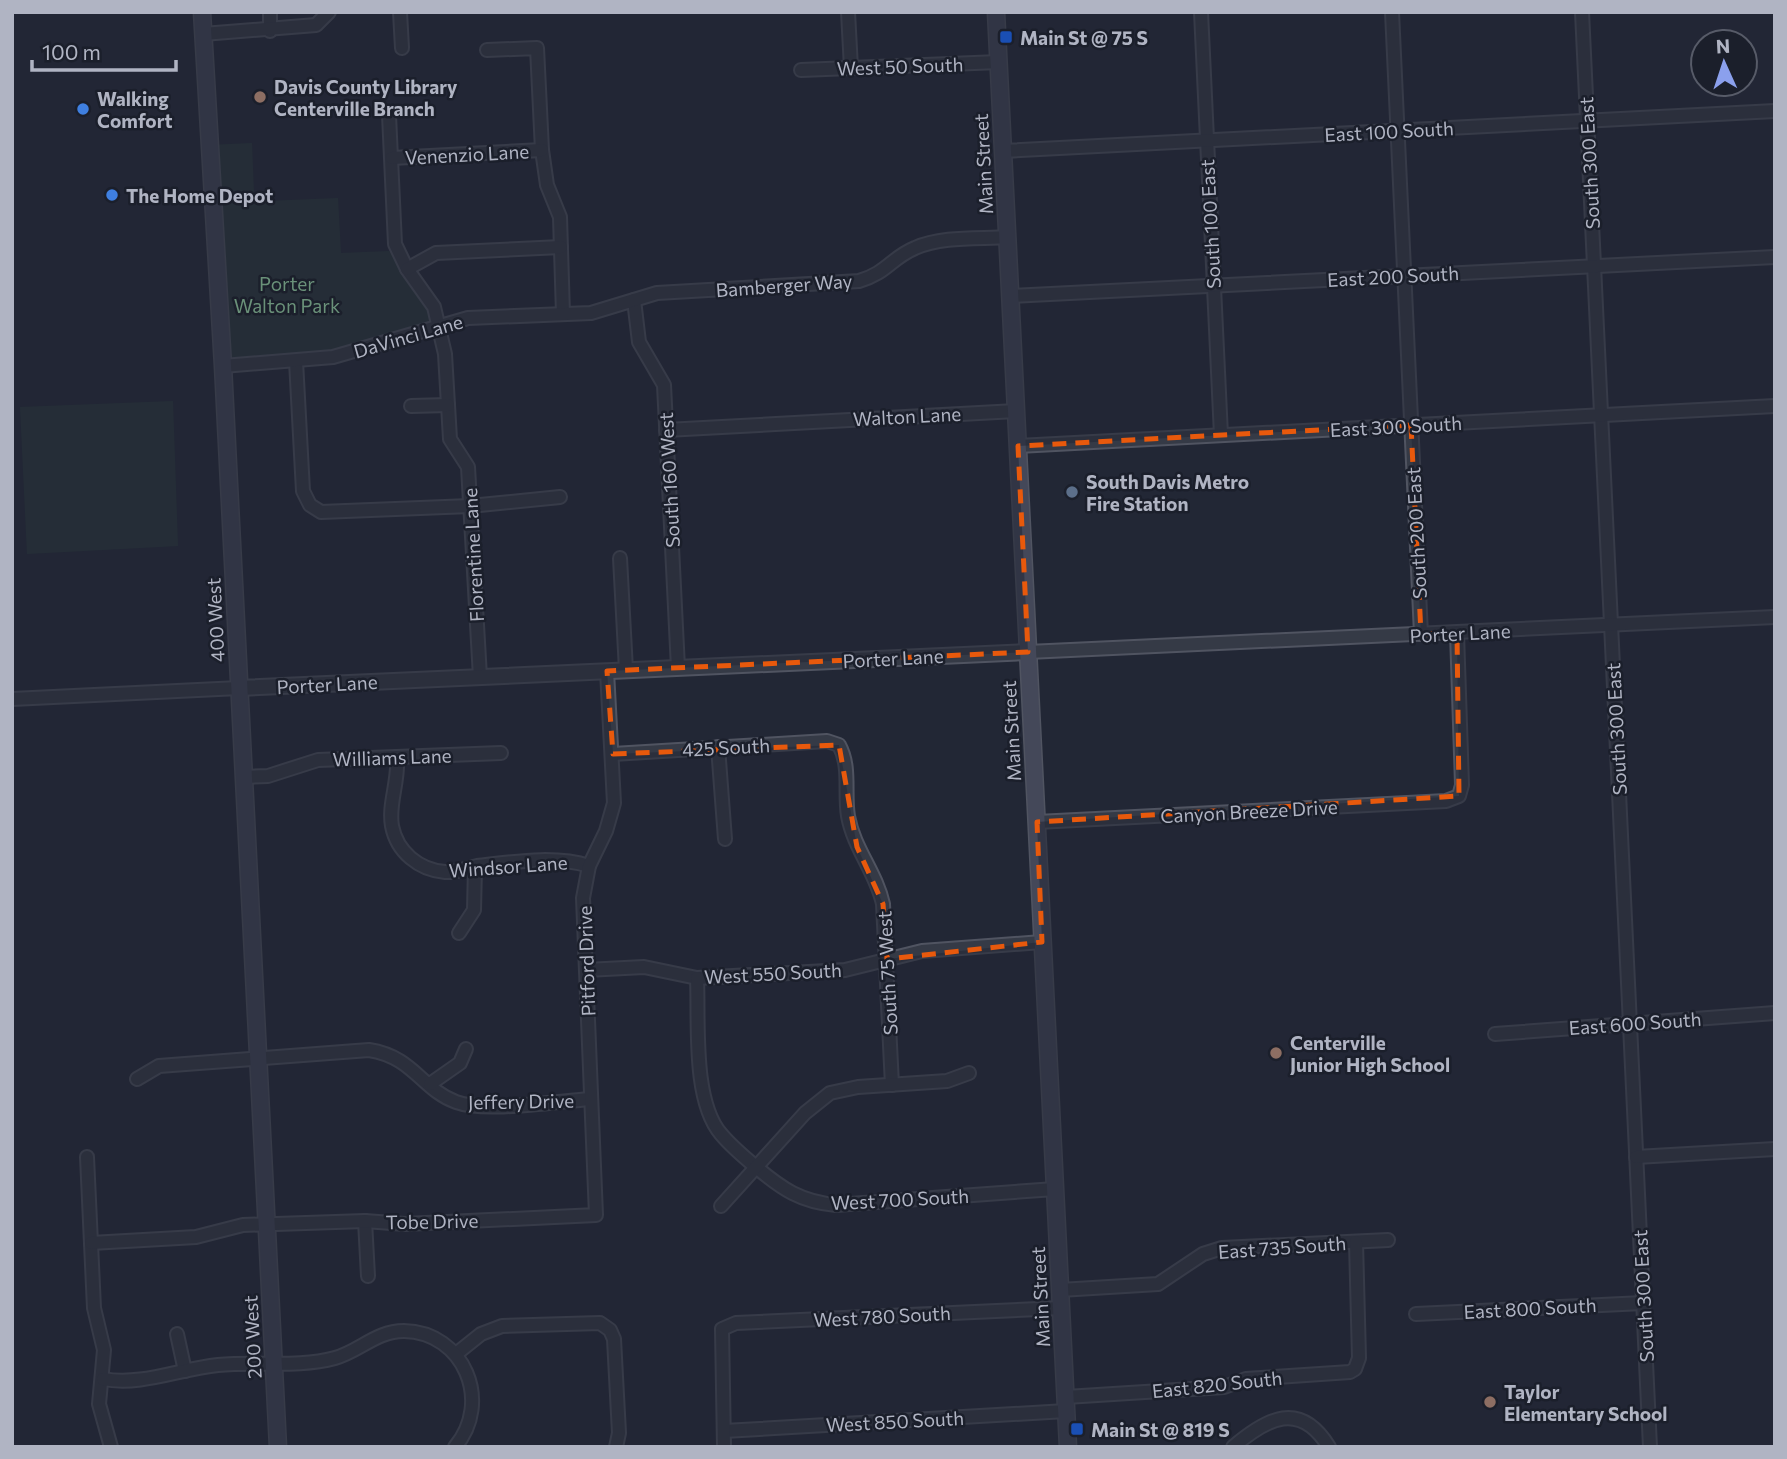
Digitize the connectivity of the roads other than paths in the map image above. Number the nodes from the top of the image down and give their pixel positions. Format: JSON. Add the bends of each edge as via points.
{"nodes":[{"id":1,"x":202,"y":12,"type":"edge"},
{"id":2,"x":270,"y":12,"type":"edge"},
{"id":3,"x":329,"y":12,"type":"edge"},
{"id":4,"x":400,"y":12,"type":"edge"},
{"id":5,"x":848,"y":12,"type":"edge"},
{"id":6,"x":996,"y":12,"type":"edge"},
{"id":7,"x":1201,"y":12,"type":"edge"},
{"id":8,"x":1392,"y":12,"type":"edge"},
{"id":9,"x":1581,"y":12,"type":"edge"},
{"id":10,"x":270,"y":31,"type":"junction"},
{"id":11,"x":203,"y":34,"type":"junction"},
{"id":12,"x":400,"y":48,"type":"dead end"},
{"id":13,"x":487,"y":50,"type":"dead end"},
{"id":14,"x":999,"y":62,"type":"junction"},
{"id":15,"x":850,"y":68,"type":"junction"},
{"id":16,"x":801,"y":70,"type":"dead end"},
{"id":17,"x":1775,"y":111,"type":"edge"},
{"id":18,"x":389,"y":115,"type":"dead end"},
{"id":19,"x":1587,"y":121,"type":"junction"},
{"id":20,"x":1397,"y":131,"type":"junction"},
{"id":21,"x":1206,"y":140,"type":"junction"},
{"id":22,"x":542,"y":150,"type":"junction"},
{"id":23,"x":1003,"y":151,"type":"junction"},
{"id":24,"x":392,"y":158,"type":"junction"},
{"id":25,"x":1007,"y":237,"type":"junction"},
{"id":26,"x":561,"y":247,"type":"junction"},
{"id":27,"x":1775,"y":257,"type":"edge"},
{"id":28,"x":1594,"y":266,"type":"junction"},
{"id":29,"x":407,"y":269,"type":"junction"},
{"id":30,"x":1404,"y":276,"type":"junction"},
{"id":31,"x":1213,"y":286,"type":"junction"},
{"id":32,"x":1010,"y":296,"type":"junction"},
{"id":33,"x":634,"y":300,"type":"junction"},
{"id":34,"x":563,"y":314,"type":"junction"},
{"id":35,"x":438,"y":324,"type":"junction"},
{"id":36,"x":296,"y":362,"type":"junction"},
{"id":37,"x":223,"y":366,"type":"junction"},
{"id":38,"x":448,"y":405,"type":"junction"},
{"id":39,"x":411,"y":406,"type":"dead end"},
{"id":40,"x":1775,"y":406,"type":"edge"},
{"id":41,"x":1016,"y":411,"type":"junction"},
{"id":42,"x":1601,"y":415,"type":"junction"},
{"id":43,"x":1411,"y":425,"type":"junction"},
{"id":44,"x":666,"y":430,"type":"junction"},
{"id":45,"x":1221,"y":435,"type":"junction"},
{"id":46,"x":1018,"y":446,"type":"junction"},
{"id":47,"x":560,"y":497,"type":"dead end"},
{"id":48,"x":470,"y":506,"type":"junction"},
{"id":49,"x":620,"y":558,"type":"dead end"},
{"id":50,"x":1775,"y":617,"type":"edge"},
{"id":51,"x":1611,"y":625,"type":"junction"},
{"id":52,"x":1457,"y":633,"type":"junction"},
{"id":53,"x":1421,"y":635,"type":"junction"},
{"id":54,"x":1028,"y":652,"type":"junction"},
{"id":55,"x":678,"y":668,"type":"junction"},
{"id":56,"x":626,"y":670,"type":"junction"},
{"id":57,"x":607,"y":671,"type":"junction"},
{"id":58,"x":480,"y":677,"type":"junction"},
{"id":59,"x":239,"y":688,"type":"junction"},
{"id":60,"x":12,"y":699,"type":"edge"},
{"id":61,"x":839,"y":745,"type":"joint"},
{"id":62,"x":718,"y":747,"type":"junction"},
{"id":63,"x":501,"y":753,"type":"dead end"},
{"id":64,"x":613,"y":754,"type":"junction"},
{"id":65,"x":397,"y":757,"type":"junction"},
{"id":66,"x":244,"y":777,"type":"junction"},
{"id":67,"x":1037,"y":822,"type":"junction"},
{"id":68,"x":725,"y":839,"type":"dead end"},
{"id":69,"x":590,"y":866,"type":"junction"},
{"id":70,"x":475,"y":867,"type":"junction"},
{"id":71,"x":459,"y":933,"type":"dead end"},
{"id":72,"x":1042,"y":942,"type":"junction"},
{"id":73,"x":887,"y":959,"type":"junction"},
{"id":74,"x":586,"y":970,"type":"junction"},
{"id":75,"x":697,"y":978,"type":"junction"},
{"id":76,"x":1775,"y":1013,"type":"edge"},
{"id":77,"x":1630,"y":1022,"type":"junction"},
{"id":78,"x":1496,"y":1034,"type":"dead end"},
{"id":79,"x":466,"y":1049,"type":"dead end"},
{"id":80,"x":258,"y":1057,"type":"junction"},
{"id":81,"x":969,"y":1073,"type":"dead end"},
{"id":82,"x":137,"y":1079,"type":"dead end"},
{"id":83,"x":429,"y":1084,"type":"junction"},
{"id":84,"x":892,"y":1085,"type":"junction"},
{"id":85,"x":591,"y":1099,"type":"junction"},
{"id":86,"x":1775,"y":1149,"type":"edge"},
{"id":87,"x":87,"y":1157,"type":"dead end"},
{"id":88,"x":1636,"y":1157,"type":"junction"},
{"id":89,"x":756,"y":1167,"type":"junction"},
{"id":90,"x":1055,"y":1189,"type":"junction"},
{"id":91,"x":721,"y":1206,"type":"dead end"},
{"id":92,"x":596,"y":1215,"type":"joint"},
{"id":93,"x":365,"y":1221,"type":"junction"},
{"id":94,"x":267,"y":1225,"type":"junction"},
{"id":95,"x":1388,"y":1240,"type":"dead end"},
{"id":96,"x":1356,"y":1242,"type":"junction"},
{"id":97,"x":91,"y":1243,"type":"junction"},
{"id":98,"x":368,"y":1276,"type":"dead end"},
{"id":99,"x":1060,"y":1290,"type":"junction"},
{"id":100,"x":1643,"y":1303,"type":"junction"},
{"id":101,"x":1061,"y":1308,"type":"junction"},
{"id":102,"x":1416,"y":1314,"type":"dead end"},
{"id":103,"x":177,"y":1334,"type":"dead end"},
{"id":104,"x":456,"y":1354,"type":"junction"},
{"id":105,"x":274,"y":1362,"type":"junction"},
{"id":106,"x":185,"y":1371,"type":"junction"},
{"id":107,"x":103,"y":1379,"type":"junction"},
{"id":108,"x":1066,"y":1404,"type":"junction"},
{"id":109,"x":724,"y":1430,"type":"junction"},
{"id":110,"x":111,"y":1447,"type":"edge"},
{"id":111,"x":278,"y":1447,"type":"edge"},
{"id":112,"x":455,"y":1447,"type":"edge"},
{"id":113,"x":616,"y":1447,"type":"edge"},
{"id":114,"x":724,"y":1447,"type":"edge"},
{"id":115,"x":1068,"y":1447,"type":"edge"},
{"id":116,"x":1233,"y":1447,"type":"edge"},
{"id":117,"x":1329,"y":1447,"type":"edge"},
{"id":118,"x":1650,"y":1447,"type":"edge"}],
"edges":[{"from":1,"to":11,"type":"main road","name":"400 West"},
{"from":2,"to":10,"type":"street"},
{"from":3,"to":10,"type":"street","via":[[316,24]]},
{"from":4,"to":12,"type":"street"},
{"from":5,"to":15,"type":"street"},
{"from":6,"to":14,"type":"main road","name":"Main Street"},
{"from":7,"to":21,"type":"street","name":"South 100 East"},
{"from":8,"to":20,"type":"street","name":"South 200 East"},
{"from":9,"to":19,"type":"street","name":"South 300 East"},
{"from":10,"to":11,"type":"street"},
{"from":11,"to":37,"type":"main road","name":"400 West"},
{"from":13,"to":22,"type":"street","via":[[537,48]]},
{"from":14,"to":15,"type":"street","name":"West 50 South"},
{"from":14,"to":23,"type":"main road","name":"Main Street"},
{"from":15,"to":16,"type":"street","name":"West 50 South"},
{"from":17,"to":19,"type":"street","name":"East 100 South"},
{"from":18,"to":24,"type":"street","name":"Florentine Lane"},
{"from":19,"to":20,"type":"street","name":"East 100 South"},
{"from":19,"to":28,"type":"street","name":"South 300 East"},
{"from":20,"to":21,"type":"street","name":"East 100 South"},
{"from":20,"to":30,"type":"street","name":"South 200 East"},
{"from":21,"to":23,"type":"street","name":"East 100 South"},
{"from":21,"to":31,"type":"street","name":"South 100 East"},
{"from":22,"to":24,"type":"street","name":"Venenzio Lane"},
{"from":22,"to":26,"type":"street","via":[[547,185],[560,217]]},
{"from":23,"to":25,"type":"main road","name":"Main Street"},
{"from":24,"to":29,"type":"street","name":"Florentine Lane","via":[[395,244]]},
{"from":25,"to":32,"type":"main road","name":"Main Street"},
{"from":25,"to":33,"type":"street","name":"Bamberger Way","via":[[934,242],[906,252],[879,275],[859,281],[657,293]]},
{"from":26,"to":29,"type":"street","via":[[436,253]]},
{"from":26,"to":34,"type":"street"},
{"from":27,"to":28,"type":"street","name":"East 200 South"},
{"from":28,"to":30,"type":"street","name":"East 200 South"},
{"from":28,"to":42,"type":"street","name":"South 300 East"},
{"from":29,"to":35,"type":"street","name":"Florentine Lane","via":[[430,297]]},
{"from":30,"to":31,"type":"street","name":"East 200 South"},
{"from":30,"to":43,"type":"street","name":"South 200 East"},
{"from":31,"to":32,"type":"street","name":"East 200 South"},
{"from":31,"to":45,"type":"street","name":"South 100 East"},
{"from":32,"to":41,"type":"main road","name":"Main Street"},
{"from":33,"to":34,"type":"street","name":"DaVinci Lane","via":[[591,313]]},
{"from":33,"to":44,"type":"street","name":"South 160 West","via":[[639,342],[664,385]]},
{"from":34,"to":35,"type":"street","name":"DaVinci Lane","via":[[468,318]]},
{"from":35,"to":36,"type":"street","name":"DaVinci Lane","via":[[333,357]]},
{"from":35,"to":38,"type":"street","name":"Florentine Lane"},
{"from":36,"to":37,"type":"street","name":"DaVinci Lane"},
{"from":36,"to":48,"type":"street","via":[[303,491],[310,505],[335,513]]},
{"from":37,"to":59,"type":"main road","name":"400 West"},
{"from":38,"to":39,"type":"street"},
{"from":38,"to":48,"type":"street","name":"Florentine Lane","via":[[450,439],[468,467]]},
{"from":40,"to":42,"type":"street","name":"East 300 South"},
{"from":41,"to":44,"type":"street","name":"Walton Lane"},
{"from":41,"to":46,"type":"main road","name":"Main Street"},
{"from":42,"to":43,"type":"street","name":"East 300 South"},
{"from":42,"to":51,"type":"street","name":"South 300 East"},
{"from":43,"to":45,"type":"street","name":"East 300 South"},
{"from":43,"to":53,"type":"street","name":"South 200 East"},
{"from":44,"to":55,"type":"street","name":"South 160 West"},
{"from":45,"to":46,"type":"street","name":"East 300 South"},
{"from":46,"to":54,"type":"main road","name":"Main Street"},
{"from":47,"to":48,"type":"street"},
{"from":48,"to":58,"type":"street","name":"Florentine Lane"},
{"from":49,"to":56,"type":"street"},
{"from":50,"to":51,"type":"street","name":"Porter Lane"},
{"from":51,"to":52,"type":"street","name":"Porter Lane"},
{"from":51,"to":77,"type":"street","name":"South 300 East"},
{"from":52,"to":53,"type":"street","name":"Porter Lane"},
{"from":52,"to":67,"type":"street","name":"Canyon Breeze Drive","via":[[1460,796],[1446,801]]},
{"from":53,"to":54,"type":"street","name":"Porter Lane"},
{"from":54,"to":55,"type":"street","name":"Porter Lane"},
{"from":54,"to":67,"type":"main road","name":"Main Street"},
{"from":55,"to":56,"type":"street","name":"Porter Lane"},
{"from":56,"to":57,"type":"street","name":"Porter Lane"},
{"from":57,"to":58,"type":"street","name":"Porter Lane"},
{"from":57,"to":64,"type":"street","name":"Pitford Drive"},
{"from":58,"to":59,"type":"street","name":"Porter Lane"},
{"from":59,"to":60,"type":"street","name":"Porter Lane"},
{"from":59,"to":66,"type":"main road","name":"400 West"},
{"from":61,"to":62,"type":"street","name":"425 South","via":[[827,741]]},
{"from":61,"to":73,"type":"street","name":"South 75 West","via":[[846,757],[848,816],[879,884]]},
{"from":62,"to":64,"type":"street","name":"425 South"},
{"from":62,"to":68,"type":"street"},
{"from":63,"to":65,"type":"street","name":"Williams Lane"},
{"from":64,"to":69,"type":"street","name":"Pitford Drive","via":[[614,803]]},
{"from":65,"to":66,"type":"street","name":"Williams Lane","via":[[318,760],[268,776]]},
{"from":65,"to":70,"type":"street","name":"Windsor Lane","via":[[398,779],[390,814],[396,842],[423,867],[447,872]]},
{"from":66,"to":80,"type":"main road","name":"400 West"},
{"from":67,"to":72,"type":"main road","name":"Main Street"},
{"from":69,"to":70,"type":"street","name":"Windsor Lane","via":[[568,859]]},
{"from":69,"to":74,"type":"street","name":"Pitford Drive","via":[[583,898]]},
{"from":70,"to":71,"type":"street","via":[[474,910]]},
{"from":72,"to":73,"type":"street","name":"West 550 South","via":[[922,951]]},
{"from":72,"to":90,"type":"main road","name":"Main Street"},
{"from":73,"to":75,"type":"street","name":"West 550 South","via":[[845,970]]},
{"from":73,"to":84,"type":"street","name":"South 75 West"},
{"from":74,"to":75,"type":"street","name":"West 550 South","via":[[644,967]]},
{"from":74,"to":85,"type":"street","name":"Pitford Drive"},
{"from":75,"to":89,"type":"street","name":"West 700 South","via":[[702,1084],[709,1113],[720,1133]]},
{"from":76,"to":77,"type":"street","name":"East 600 South"},
{"from":77,"to":78,"type":"street","name":"East 600 South"},
{"from":77,"to":88,"type":"street","name":"South 300 East"},
{"from":79,"to":83,"type":"street","via":[[460,1063]]},
{"from":80,"to":82,"type":"street","name":"Jeffery Drive","via":[[244,1062],[159,1066]]},
{"from":80,"to":83,"type":"street","name":"Jeffery Drive","via":[[369,1050],[388,1053],[408,1064]]},
{"from":80,"to":94,"type":"main road","name":"400 West"},
{"from":81,"to":84,"type":"street","via":[[947,1082]]},
{"from":83,"to":85,"type":"street","name":"Jeffery Drive","via":[[456,1102],[482,1106]]},
{"from":84,"to":89,"type":"street","via":[[830,1093],[805,1113]]},
{"from":85,"to":92,"type":"street","name":"Pitford Drive"},
{"from":86,"to":88,"type":"street"},
{"from":87,"to":97,"type":"street"},
{"from":88,"to":100,"type":"street","name":"South 300 East"},
{"from":89,"to":90,"type":"street","name":"West 700 South","via":[[792,1195],[811,1203],[836,1205]]},
{"from":89,"to":91,"type":"street"},
{"from":90,"to":99,"type":"main road","name":"Main Street"},
{"from":92,"to":93,"type":"street","name":"Tobe Drive","via":[[405,1224]]},
{"from":93,"to":94,"type":"street","name":"Tobe Drive"},
{"from":93,"to":98,"type":"street"},
{"from":94,"to":97,"type":"street","name":"Tobe Drive","via":[[243,1225],[190,1238]]},
{"from":94,"to":105,"type":"main road","name":"200 West"},
{"from":95,"to":96,"type":"street","name":"East 735 South"},
{"from":96,"to":99,"type":"street","name":"East 735 South","via":[[1222,1248],[1203,1254],[1158,1284]]},
{"from":96,"to":108,"type":"street","name":"East 820 South","via":[[1359,1358],[1355,1369],[1344,1374],[1246,1379],[1224,1387]]},
{"from":97,"to":107,"type":"street","via":[[94,1308],[104,1350]]},
{"from":99,"to":101,"type":"main road","name":"Main Street"},
{"from":100,"to":102,"type":"street","name":"East 800 South"},
{"from":100,"to":118,"type":"street","name":"South 300 East"},
{"from":101,"to":108,"type":"main road","name":"Main Street"},
{"from":101,"to":109,"type":"street","name":"West 780 South","via":[[736,1323],[722,1329]]},
{"from":103,"to":106,"type":"street"},
{"from":104,"to":105,"type":"street","via":[[433,1338],[402,1331],[381,1335],[336,1358]]},
{"from":104,"to":112,"type":"street","via":[[469,1376],[473,1404],[467,1430]]},
{"from":104,"to":113,"type":"street","via":[[481,1334],[502,1326],[600,1323],[614,1339]]},
{"from":105,"to":106,"type":"street"},
{"from":105,"to":111,"type":"main road","name":"200 West"},
{"from":106,"to":107,"type":"street","via":[[135,1381]]},
{"from":107,"to":110,"type":"street","via":[[100,1413]]},
{"from":108,"to":109,"type":"street","name":"West 850 South"},
{"from":108,"to":115,"type":"main road","name":"Main Street"},
{"from":109,"to":114,"type":"street"},
{"from":116,"to":117,"type":"street","via":[[1264,1423],[1281,1418],[1297,1419],[1320,1431]]}]}
